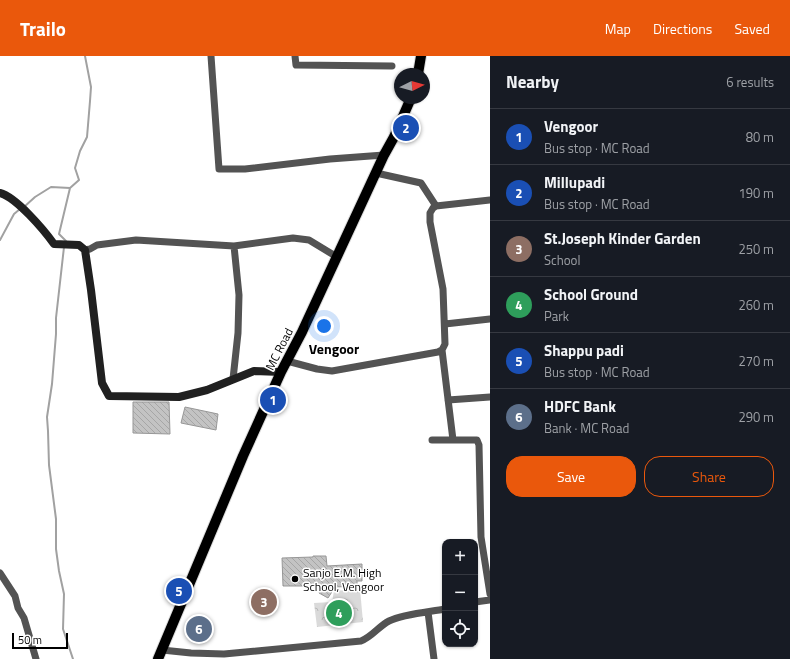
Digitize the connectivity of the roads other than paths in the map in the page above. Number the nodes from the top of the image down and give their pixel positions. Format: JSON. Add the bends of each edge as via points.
{"nodes":[{"id":1,"x":211,"y":56,"type":"edge"},
{"id":2,"x":295,"y":56,"type":"edge"},
{"id":3,"x":421,"y":56,"type":"edge"},
{"id":4,"x":392,"y":66,"type":"dead end"},
{"id":5,"x":419,"y":68,"type":"edge"},
{"id":6,"x":408,"y":104,"type":"edge"},
{"id":7,"x":384,"y":155,"type":"junction"},
{"id":8,"x":376,"y":173,"type":"junction"},
{"id":9,"x":0,"y":193,"type":"edge"},
{"id":10,"x":490,"y":200,"type":"edge"},
{"id":11,"x":436,"y":206,"type":"junction"},
{"id":12,"x":234,"y":246,"type":"junction"},
{"id":13,"x":85,"y":250,"type":"junction"},
{"id":14,"x":337,"y":257,"type":"junction"},
{"id":15,"x":490,"y":319,"type":"edge"},
{"id":16,"x":445,"y":324,"type":"junction"},
{"id":17,"x":442,"y":350,"type":"junction"},
{"id":18,"x":287,"y":361,"type":"junction"},
{"id":19,"x":281,"y":372,"type":"junction"},
{"id":20,"x":234,"y":379,"type":"junction"},
{"id":21,"x":490,"y":397,"type":"edge"},
{"id":22,"x":448,"y":400,"type":"junction"},
{"id":23,"x":432,"y":440,"type":"dead end"},
{"id":24,"x":453,"y":440,"type":"junction"},
{"id":25,"x":0,"y":573,"type":"edge"},
{"id":26,"x":490,"y":594,"type":"edge"},
{"id":27,"x":490,"y":600,"type":"edge"},
{"id":28,"x":478,"y":602,"type":"edge"},
{"id":29,"x":442,"y":609,"type":"edge"},
{"id":30,"x":428,"y":612,"type":"junction"},
{"id":31,"x":160,"y":654,"type":"edge"},
{"id":32,"x":36,"y":659,"type":"edge"},
{"id":33,"x":434,"y":659,"type":"edge"}],
"edges":[{"from":1,"to":7,"type":"street","via":[[219,169],[244,169]]},
{"from":2,"to":4,"type":"street","via":[[296,66]]},
{"from":3,"to":5,"type":"main road"},
{"from":6,"to":7,"type":"main road","name":"MC Road"},
{"from":7,"to":8,"type":"main road","name":"MC Road"},
{"from":8,"to":11,"type":"street","via":[[420,183]]},
{"from":8,"to":14,"type":"main road","name":"MC Road"},
{"from":9,"to":13,"type":"street","via":[[8,195],[54,244],[78,245]]},
{"from":10,"to":11,"type":"street"},
{"from":11,"to":16,"type":"street","via":[[430,213],[430,222],[443,289]]},
{"from":12,"to":13,"type":"street","via":[[136,240],[97,245]]},
{"from":12,"to":14,"type":"street","via":[[293,238],[309,240]]},
{"from":12,"to":20,"type":"street","via":[[239,295]]},
{"from":13,"to":20,"type":"street","via":[[102,383],[109,396],[179,397],[207,390]]},
{"from":14,"to":18,"type":"main road","name":"MC Road"},
{"from":15,"to":16,"type":"street"},
{"from":16,"to":17,"type":"street","via":[[445,344]]},
{"from":17,"to":18,"type":"street","via":[[332,371]]},
{"from":17,"to":22,"type":"street"},
{"from":18,"to":19,"type":"main road","name":"MC Road"},
{"from":19,"to":20,"type":"street","via":[[254,371]]},
{"from":19,"to":31,"type":"main road","name":"MC Road"},
{"from":21,"to":22,"type":"street"},
{"from":22,"to":24,"type":"street"},
{"from":23,"to":24,"type":"street"},
{"from":24,"to":26,"type":"street","via":[[477,440],[479,445],[481,537]]},
{"from":25,"to":32,"type":"street","via":[[15,596]]},
{"from":27,"to":28,"type":"street"},
{"from":29,"to":30,"type":"street"},
{"from":30,"to":31,"type":"street","via":[[388,622],[361,641],[224,654]]},
{"from":30,"to":33,"type":"street"}]}
